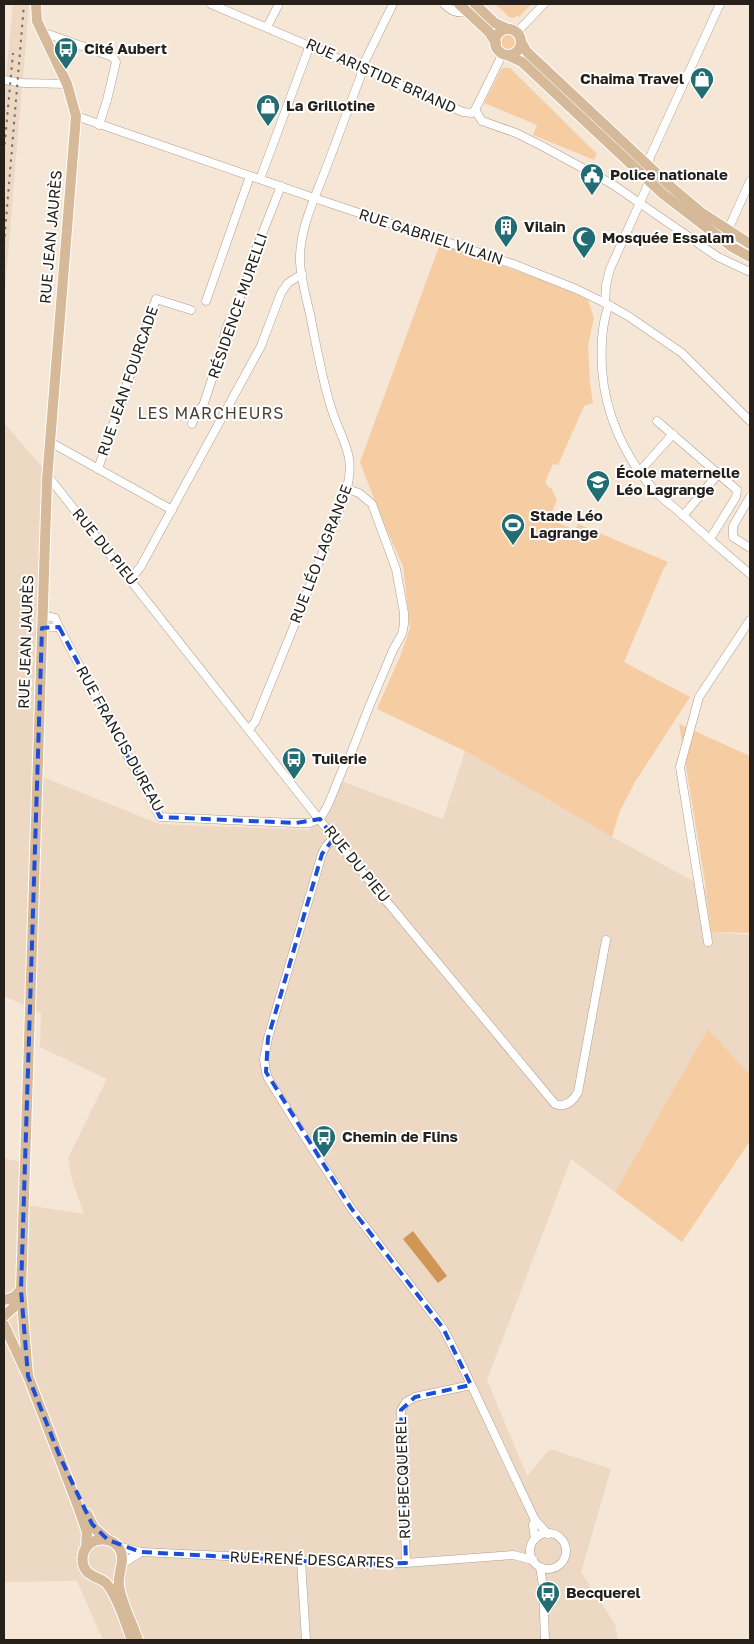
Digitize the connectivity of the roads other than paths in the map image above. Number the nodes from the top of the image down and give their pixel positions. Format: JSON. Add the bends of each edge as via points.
{"nodes":[{"id":1,"x":36,"y":4,"type":"edge"},
{"id":2,"x":211,"y":4,"type":"edge"},
{"id":3,"x":279,"y":4,"type":"edge"},
{"id":4,"x":393,"y":4,"type":"edge"},
{"id":5,"x":444,"y":4,"type":"edge"},
{"id":6,"x":459,"y":4,"type":"edge"},
{"id":7,"x":475,"y":4,"type":"edge"},
{"id":8,"x":544,"y":4,"type":"edge"},
{"id":9,"x":720,"y":4,"type":"edge"},
{"id":10,"x":467,"y":12,"type":"junction"},
{"id":11,"x":267,"y":27,"type":"junction"},
{"id":12,"x":42,"y":34,"type":"junction"},
{"id":13,"x":516,"y":34,"type":"junction"},
{"id":14,"x":496,"y":43,"type":"junction"},
{"id":15,"x":310,"y":45,"type":"junction"},
{"id":16,"x":505,"y":54,"type":"junction"},
{"id":17,"x":362,"y":68,"type":"junction"},
{"id":18,"x":4,"y":80,"type":"edge"},
{"id":19,"x":68,"y":84,"type":"junction"},
{"id":20,"x":474,"y":110,"type":"junction"},
{"id":21,"x":76,"y":116,"type":"junction"},
{"id":22,"x":99,"y":125,"type":"junction"},
{"id":23,"x":594,"y":131,"type":"junction"},
{"id":24,"x":648,"y":167,"type":"junction"},
{"id":25,"x":250,"y":176,"type":"junction"},
{"id":26,"x":260,"y":179,"type":"junction"},
{"id":27,"x":750,"y":181,"type":"edge"},
{"id":28,"x":281,"y":186,"type":"junction"},
{"id":29,"x":652,"y":186,"type":"junction"},
{"id":30,"x":314,"y":198,"type":"junction"},
{"id":31,"x":639,"y":203,"type":"junction"},
{"id":32,"x":697,"y":209,"type":"junction"},
{"id":33,"x":728,"y":230,"type":"junction"},
{"id":34,"x":750,"y":244,"type":"edge"},
{"id":35,"x":750,"y":258,"type":"edge"},
{"id":36,"x":750,"y":272,"type":"edge"},
{"id":37,"x":302,"y":274,"type":"junction"},
{"id":38,"x":206,"y":301,"type":"dead end"},
{"id":39,"x":607,"y":304,"type":"junction"},
{"id":40,"x":191,"y":310,"type":"dead end"},
{"id":41,"x":657,"y":421,"type":"dead end"},
{"id":42,"x":750,"y":421,"type":"edge"},
{"id":43,"x":192,"y":424,"type":"dead end"},
{"id":44,"x":673,"y":434,"type":"junction"},
{"id":45,"x":50,"y":442,"type":"junction"},
{"id":46,"x":98,"y":469,"type":"junction"},
{"id":47,"x":640,"y":472,"type":"junction"},
{"id":48,"x":718,"y":474,"type":"junction"},
{"id":49,"x":46,"y":480,"type":"junction"},
{"id":50,"x":347,"y":489,"type":"junction"},
{"id":51,"x":750,"y":498,"type":"edge"},
{"id":52,"x":172,"y":510,"type":"junction"},
{"id":53,"x":683,"y":516,"type":"junction"},
{"id":54,"x":710,"y":539,"type":"junction"},
{"id":55,"x":750,"y":548,"type":"edge"},
{"id":56,"x":750,"y":574,"type":"edge"},
{"id":57,"x":131,"y":579,"type":"junction"},
{"id":58,"x":42,"y":615,"type":"junction"},
{"id":59,"x":750,"y":620,"type":"edge"},
{"id":60,"x":59,"y":627,"type":"junction"},
{"id":61,"x":42,"y":628,"type":"junction"},
{"id":62,"x":249,"y":729,"type":"junction"},
{"id":63,"x":320,"y":819,"type":"junction"},
{"id":64,"x":334,"y":838,"type":"junction"},
{"id":65,"x":606,"y":940,"type":"dead end"},
{"id":66,"x":708,"y":942,"type":"dead end"},
{"id":67,"x":20,"y":1290,"type":"junction"},
{"id":68,"x":4,"y":1300,"type":"edge"},
{"id":69,"x":4,"y":1316,"type":"edge"},
{"id":70,"x":23,"y":1316,"type":"junction"},
{"id":71,"x":4,"y":1326,"type":"edge"},
{"id":72,"x":28,"y":1376,"type":"junction"},
{"id":73,"x":471,"y":1385,"type":"junction"},
{"id":74,"x":60,"y":1457,"type":"junction"},
{"id":75,"x":535,"y":1520,"type":"junction"},
{"id":76,"x":548,"y":1534,"type":"junction"},
{"id":77,"x":536,"y":1539,"type":"junction"},
{"id":78,"x":108,"y":1540,"type":"junction"},
{"id":79,"x":117,"y":1546,"type":"junction"},
{"id":80,"x":531,"y":1547,"type":"junction"},
{"id":81,"x":86,"y":1548,"type":"junction"},
{"id":82,"x":141,"y":1552,"type":"junction"},
{"id":83,"x":513,"y":1555,"type":"junction"},
{"id":84,"x":533,"y":1560,"type":"junction"},
{"id":85,"x":301,"y":1561,"type":"junction"},
{"id":86,"x":406,"y":1563,"type":"junction"},
{"id":87,"x":120,"y":1567,"type":"junction"},
{"id":88,"x":540,"y":1567,"type":"junction"},
{"id":89,"x":553,"y":1568,"type":"junction"},
{"id":90,"x":100,"y":1579,"type":"junction"},
{"id":91,"x":544,"y":1586,"type":"junction"},
{"id":92,"x":132,"y":1640,"type":"edge"},
{"id":93,"x":138,"y":1640,"type":"edge"},
{"id":94,"x":306,"y":1640,"type":"edge"},
{"id":95,"x":545,"y":1640,"type":"edge"}],
"edges":[{"from":1,"to":12,"type":"main road","name":"RUE JEAN JAURÈS","via":[[36,17]]},
{"from":2,"to":11,"type":"street","name":"RUE ARISTIDE BRIAND"},
{"from":3,"to":11,"type":"street"},
{"from":4,"to":17,"type":"street","name":"RUE LÉO LAGRANGE"},
{"from":5,"to":10,"type":"street","via":[[459,14]]},
{"from":6,"to":10,"type":"main road"},
{"from":7,"to":13,"type":"main road","via":[[495,23]]},
{"from":8,"to":13,"type":"street"},
{"from":9,"to":24,"type":"street"},
{"from":10,"to":14,"type":"main road"},
{"from":11,"to":15,"type":"street","name":"RUE ARISTIDE BRIAND"},
{"from":12,"to":19,"type":"main road","name":"RUE JEAN JAURÈS"},
{"from":12,"to":22,"type":"street","via":[[113,57],[116,62]]},
{"from":13,"to":14,"type":"main road","via":[[499,33]]},
{"from":13,"to":16,"type":"main road","via":[[517,51]]},
{"from":13,"to":24,"type":"main road","via":[[527,52]]},
{"from":14,"to":16,"type":"main road","via":[[498,50]]},
{"from":15,"to":17,"type":"street","name":"RUE ARISTIDE BRIAND"},
{"from":15,"to":26,"type":"street"},
{"from":16,"to":20,"type":"street"},
{"from":16,"to":23,"type":"main road","via":[[522,62]]},
{"from":17,"to":20,"type":"street","name":"RUE ARISTIDE BRIAND","via":[[463,112],[472,113]]},
{"from":17,"to":30,"type":"street","name":"RUE LÉO LAGRANGE"},
{"from":18,"to":19,"type":"street"},
{"from":19,"to":21,"type":"main road","name":"RUE JEAN JAURÈS"},
{"from":20,"to":31,"type":"street","name":"RUE ARISTIDE BRIAND","via":[[482,121],[564,156]]},
{"from":21,"to":22,"type":"street","name":"RUE GABRIEL VILAIN"},
{"from":21,"to":45,"type":"main road","name":"RUE JEAN JAURÈS"},
{"from":22,"to":25,"type":"street","name":"RUE GABRIEL VILAIN"},
{"from":23,"to":24,"type":"main road"},
{"from":23,"to":29,"type":"main road"},
{"from":24,"to":29,"type":"street"},
{"from":24,"to":32,"type":"main road"},
{"from":25,"to":26,"type":"street","name":"RUE GABRIEL VILAIN"},
{"from":25,"to":38,"type":"street"},
{"from":26,"to":28,"type":"street","name":"RUE GABRIEL VILAIN"},
{"from":27,"to":33,"type":"street"},
{"from":28,"to":30,"type":"street","name":"RUE GABRIEL VILAIN"},
{"from":28,"to":43,"type":"street","name":"RÉSIDENCE MURELLI","via":[[229,321],[203,406],[196,412]]},
{"from":29,"to":31,"type":"street"},
{"from":29,"to":32,"type":"main road"},
{"from":29,"to":35,"type":"main road"},
{"from":30,"to":37,"type":"street","name":"RUE LÉO LAGRANGE","via":[[300,246]]},
{"from":30,"to":39,"type":"street","name":"RUE GABRIEL VILAIN","via":[[513,264]]},
{"from":31,"to":36,"type":"street","name":"RUE ARISTIDE BRIAND","via":[[718,257]]},
{"from":31,"to":39,"type":"street","via":[[610,269],[606,285]]},
{"from":32,"to":33,"type":"main road"},
{"from":33,"to":34,"type":"main road"},
{"from":37,"to":50,"type":"street","name":"RUE LÉO LAGRANGE","via":[[330,405],[348,450]]},
{"from":37,"to":52,"type":"street","via":[[281,293],[261,346]]},
{"from":39,"to":42,"type":"street","name":"RUE GABRIEL VILAIN","via":[[682,353]]},
{"from":39,"to":47,"type":"street","via":[[602,355],[605,387],[618,434]]},
{"from":40,"to":46,"type":"street","name":"RUE JEAN FOURCADE","via":[[156,299]]},
{"from":41,"to":44,"type":"street"},
{"from":44,"to":47,"type":"street"},
{"from":44,"to":48,"type":"street"},
{"from":45,"to":46,"type":"street"},
{"from":45,"to":49,"type":"main road","name":"RUE JEAN JAURÈS"},
{"from":46,"to":52,"type":"street"},
{"from":47,"to":53,"type":"street","via":[[654,490]]},
{"from":48,"to":53,"type":"street"},
{"from":48,"to":54,"type":"street","via":[[738,493]]},
{"from":49,"to":57,"type":"street","name":"RUE DU PIEU","via":[[51,480]]},
{"from":49,"to":58,"type":"main road","name":"RUE JEAN JAURÈS"},
{"from":50,"to":62,"type":"street","name":"RUE LÉO LAGRANGE","via":[[255,722]]},
{"from":50,"to":63,"type":"street","via":[[359,493],[372,504],[396,569],[404,624],[352,752]]},
{"from":51,"to":55,"type":"street","via":[[733,526],[733,537]]},
{"from":52,"to":57,"type":"street"},
{"from":53,"to":54,"type":"street"},
{"from":54,"to":56,"type":"street"},
{"from":57,"to":62,"type":"street","name":"RUE DU PIEU"},
{"from":58,"to":60,"type":"street","name":"RUE FRANCIS DUREAU","via":[[54,618]]},
{"from":58,"to":61,"type":"main road","name":"RUE JEAN JAURÈS"},
{"from":59,"to":66,"type":"street","via":[[699,697],[680,767]]},
{"from":60,"to":61,"type":"street"},
{"from":60,"to":63,"type":"street","name":"RUE FRANCIS DUREAU","via":[[160,817],[296,823]]},
{"from":61,"to":67,"type":"main road","name":"RUE JEAN JAURÈS"},
{"from":62,"to":63,"type":"street","name":"RUE DU PIEU"},
{"from":63,"to":64,"type":"street","name":"RUE DU PIEU"},
{"from":64,"to":65,"type":"street","name":"RUE DU PIEU","via":[[554,1104],[560,1106],[569,1104],[578,1092]]},
{"from":64,"to":73,"type":"street","via":[[323,850],[268,1038],[264,1059],[266,1072],[351,1208],[443,1328]]},
{"from":67,"to":68,"type":"main road","via":[[14,1297]]},
{"from":67,"to":69,"type":"main road","via":[[16,1304]]},
{"from":67,"to":70,"type":"main road","name":"RUE JEAN JAURÈS"},
{"from":70,"to":71,"type":"main road","via":[[17,1322]]},
{"from":70,"to":72,"type":"main road","name":"RUE JEAN JAURÈS"},
{"from":71,"to":72,"type":"main road"},
{"from":72,"to":74,"type":"main road"},
{"from":73,"to":75,"type":"street"},
{"from":73,"to":86,"type":"street","name":"RUE BECQUEREL","via":[[415,1397],[401,1410]]},
{"from":74,"to":78,"type":"main road","via":[[92,1524]]},
{"from":74,"to":81,"type":"main road","via":[[85,1526]]},
{"from":75,"to":76,"type":"street"},
{"from":75,"to":77,"type":"street"},
{"from":76,"to":77,"type":"street"},
{"from":76,"to":89,"type":"street","via":[[560,1538],[566,1548],[562,1563]]},
{"from":77,"to":80,"type":"street"},
{"from":78,"to":79,"type":"main road"},
{"from":78,"to":81,"type":"main road","via":[[96,1540]]},
{"from":79,"to":82,"type":"street","name":"RUE RENÉ DESCARTES"},
{"from":79,"to":87,"type":"main road","via":[[121,1554]]},
{"from":80,"to":83,"type":"street","name":"RUE RENÉ DESCARTES"},
{"from":80,"to":84,"type":"street"},
{"from":81,"to":90,"type":"main road","via":[[84,1567]]},
{"from":82,"to":85,"type":"street","name":"RUE RENÉ DESCARTES"},
{"from":82,"to":87,"type":"street"},
{"from":83,"to":84,"type":"street","name":"RUE RENÉ DESCARTES"},
{"from":83,"to":86,"type":"street","name":"RUE RENÉ DESCARTES"},
{"from":84,"to":88,"type":"street"},
{"from":85,"to":86,"type":"street","name":"RUE RENÉ DESCARTES"},
{"from":85,"to":94,"type":"street"},
{"from":87,"to":90,"type":"main road","via":[[111,1577]]},
{"from":87,"to":93,"type":"main road","via":[[121,1594]]},
{"from":88,"to":89,"type":"street"},
{"from":88,"to":91,"type":"street"},
{"from":89,"to":91,"type":"street"},
{"from":90,"to":92,"type":"main road","via":[[110,1590]]},
{"from":91,"to":95,"type":"street"}]}
